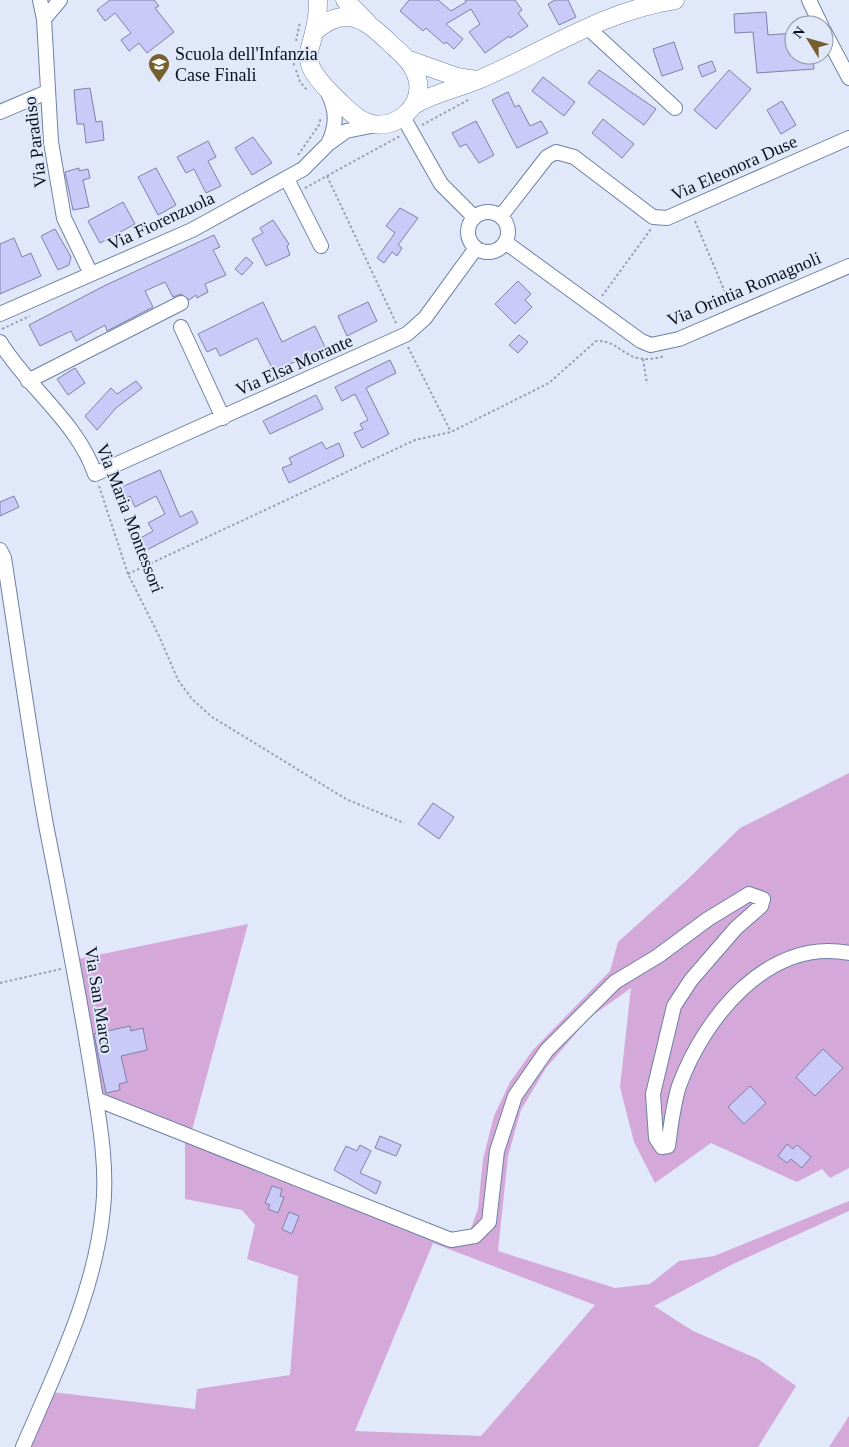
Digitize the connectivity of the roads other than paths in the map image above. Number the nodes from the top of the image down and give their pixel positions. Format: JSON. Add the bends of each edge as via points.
{"nodes":[{"id":1,"x":40,"y":0,"type":"edge"},
{"id":2,"x":60,"y":0,"type":"edge"},
{"id":3,"x":318,"y":0,"type":"edge"},
{"id":4,"x":345,"y":0,"type":"edge"},
{"id":5,"x":676,"y":0,"type":"edge"},
{"id":6,"x":809,"y":0,"type":"edge"},
{"id":7,"x":816,"y":15,"type":"edge"},
{"id":8,"x":44,"y":19,"type":"junction"},
{"id":9,"x":367,"y":22,"type":"junction"},
{"id":10,"x":587,"y":27,"type":"junction"},
{"id":11,"x":315,"y":31,"type":"junction"},
{"id":12,"x":834,"y":50,"type":"edge"},
{"id":13,"x":408,"y":60,"type":"junction"},
{"id":14,"x":849,"y":78,"type":"edge"},
{"id":15,"x":477,"y":80,"type":"junction"},
{"id":16,"x":47,"y":92,"type":"junction"},
{"id":17,"x":319,"y":92,"type":"junction"},
{"id":18,"x":675,"y":108,"type":"dead end"},
{"id":19,"x":408,"y":111,"type":"junction"},
{"id":20,"x":0,"y":112,"type":"edge"},
{"id":21,"x":377,"y":125,"type":"junction"},
{"id":22,"x":849,"y":138,"type":"edge"},
{"id":23,"x":328,"y":144,"type":"junction"},
{"id":24,"x":286,"y":179,"type":"junction"},
{"id":25,"x":501,"y":216,"type":"junction"},
{"id":26,"x":474,"y":218,"type":"junction"},
{"id":27,"x":505,"y":242,"type":"junction"},
{"id":28,"x":321,"y":246,"type":"dead end"},
{"id":29,"x":476,"y":248,"type":"junction"},
{"id":30,"x":849,"y":266,"type":"edge"},
{"id":31,"x":91,"y":274,"type":"junction"},
{"id":32,"x":181,"y":303,"type":"dead end"},
{"id":33,"x":0,"y":314,"type":"edge"},
{"id":34,"x":181,"y":327,"type":"dead end"},
{"id":35,"x":0,"y":342,"type":"edge"},
{"id":36,"x":28,"y":381,"type":"junction"},
{"id":37,"x":223,"y":418,"type":"junction"},
{"id":38,"x":95,"y":474,"type":"joint"},
{"id":39,"x":0,"y":550,"type":"edge"},
{"id":40,"x":849,"y":953,"type":"edge"},
{"id":41,"x":96,"y":1099,"type":"junction"},
{"id":42,"x":23,"y":1447,"type":"edge"}],
"edges":[{"from":1,"to":8,"type":"street","name":"Via Paradiso"},
{"from":2,"to":8,"type":"street"},
{"from":3,"to":11,"type":"main road"},
{"from":4,"to":9,"type":"main road"},
{"from":5,"to":10,"type":"main road","via":[[615,14]]},
{"from":6,"to":7,"type":"street"},
{"from":8,"to":16,"type":"street","name":"Via Paradiso"},
{"from":9,"to":11,"type":"main road","via":[[356,17],[338,18]]},
{"from":9,"to":13,"type":"main road"},
{"from":10,"to":15,"type":"main road"},
{"from":10,"to":18,"type":"street"},
{"from":11,"to":17,"type":"main road","via":[[310,42],[309,66]]},
{"from":12,"to":14,"type":"street"},
{"from":13,"to":15,"type":"main road","via":[[457,77]]},
{"from":13,"to":19,"type":"main road","via":[[418,84]]},
{"from":15,"to":19,"type":"main road","via":[[436,93]]},
{"from":16,"to":20,"type":"street"},
{"from":16,"to":31,"type":"street","name":"Via Paradiso","via":[[51,142],[64,218]]},
{"from":17,"to":21,"type":"main road","via":[[363,121]]},
{"from":17,"to":23,"type":"street","name":"Via Fiorenzuola","via":[[334,105],[336,122]]},
{"from":19,"to":21,"type":"main road","via":[[390,124]]},
{"from":19,"to":26,"type":"street","via":[[441,184]]},
{"from":21,"to":23,"type":"street","name":"Via Fiorenzuola","via":[[350,129]]},
{"from":22,"to":25,"type":"street","name":"Via Eleonora Duse","via":[[666,218],[653,217],[574,157],[556,152],[547,158]]},
{"from":23,"to":24,"type":"street","name":"Via Fiorenzuola","via":[[303,169]]},
{"from":24,"to":28,"type":"street"},
{"from":24,"to":31,"type":"street","name":"Via Fiorenzuola","via":[[192,230]]},
{"from":25,"to":26,"type":"street","via":[[484,212]]},
{"from":25,"to":27,"type":"street","via":[[507,225]]},
{"from":26,"to":29,"type":"street","via":[[468,237]]},
{"from":27,"to":29,"type":"street","via":[[495,251]]},
{"from":27,"to":30,"type":"street","name":"Via Orintia Romagnoli","via":[[594,308],[651,345],[679,340]]},
{"from":29,"to":37,"type":"street","name":"Via Elsa Morante","via":[[425,318],[402,336]]},
{"from":31,"to":33,"type":"street","name":"Via Fiorenzuola"},
{"from":32,"to":36,"type":"street"},
{"from":34,"to":37,"type":"street"},
{"from":35,"to":36,"type":"street","name":"Via Maria Montessori"},
{"from":36,"to":38,"type":"street","name":"Via Maria Montessori","via":[[80,442]]},
{"from":37,"to":38,"type":"street","name":"Via Elsa Morante"},
{"from":39,"to":41,"type":"street","name":"Via San Marco","via":[[4,558],[46,823],[75,966]]},
{"from":40,"to":41,"type":"street","via":[[812,953],[786,960],[736,992],[704,1035],[680,1084],[668,1146],[662,1147],[656,1138],[654,1094],[674,1006],[690,980],[736,928],[757,910],[763,899],[749,894],[615,982],[547,1050],[515,1096],[498,1151],[489,1222],[475,1236],[451,1240]]},
{"from":41,"to":42,"type":"street","name":"Via San Marco","via":[[103,1163],[103,1208],[97,1252],[85,1298]]}]}
